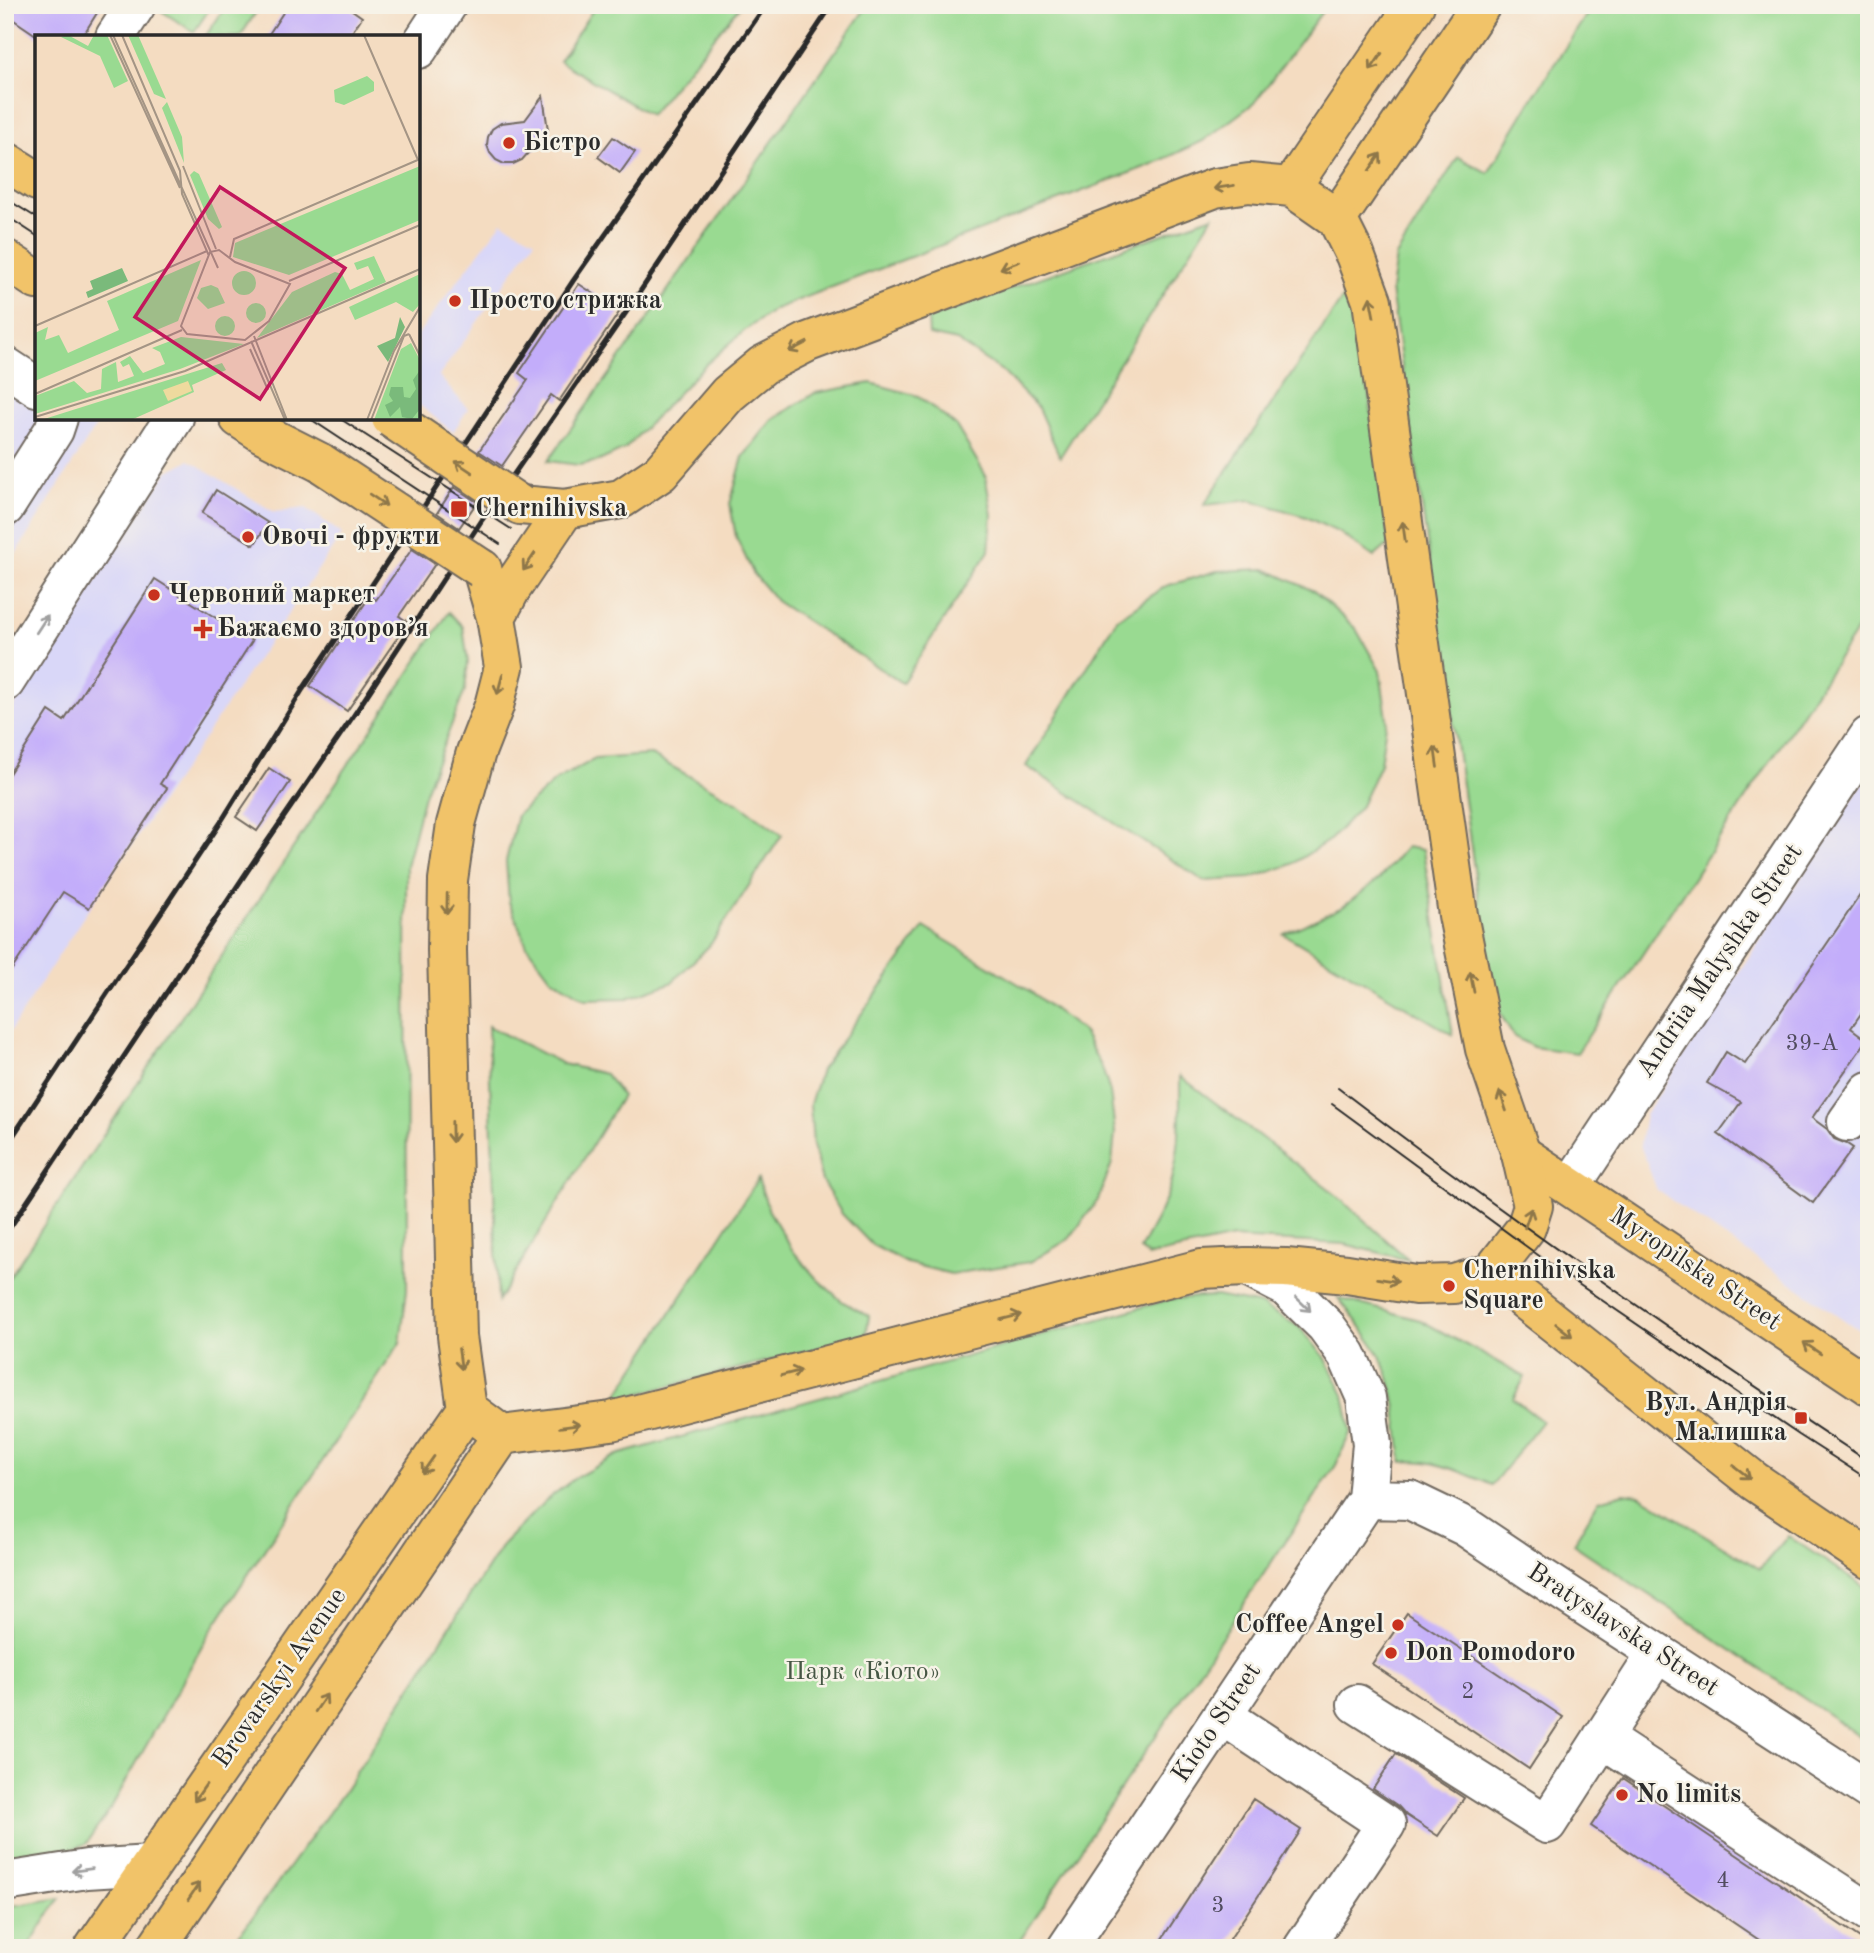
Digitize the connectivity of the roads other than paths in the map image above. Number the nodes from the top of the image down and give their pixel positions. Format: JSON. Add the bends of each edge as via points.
{"nodes":[{"id":1,"x":136,"y":5,"type":"edge"},
{"id":2,"x":447,"y":5,"type":"edge"},
{"id":3,"x":1415,"y":5,"type":"edge"},
{"id":4,"x":1481,"y":5,"type":"edge"},
{"id":5,"x":116,"y":35,"type":"edge"},
{"id":6,"x":420,"y":46,"type":"edge"},
{"id":7,"x":5,"y":161,"type":"edge"},
{"id":8,"x":35,"y":180,"type":"edge"},
{"id":9,"x":1292,"y":187,"type":"junction"},
{"id":10,"x":1336,"y":219,"type":"junction"},
{"id":11,"x":5,"y":259,"type":"edge"},
{"id":12,"x":35,"y":279,"type":"edge"},
{"id":13,"x":5,"y":366,"type":"edge"},
{"id":14,"x":35,"y":386,"type":"edge"},
{"id":15,"x":57,"y":420,"type":"edge"},
{"id":16,"x":173,"y":420,"type":"edge"},
{"id":17,"x":242,"y":420,"type":"edge"},
{"id":18,"x":394,"y":420,"type":"edge"},
{"id":19,"x":5,"y":507,"type":"edge"},
{"id":20,"x":565,"y":509,"type":"junction"},
{"id":21,"x":496,"y":617,"type":"junction"},
{"id":22,"x":5,"y":682,"type":"edge"},
{"id":23,"x":1869,"y":736,"type":"edge"},
{"id":24,"x":1869,"y":1091,"type":"edge"},
{"id":25,"x":1847,"y":1122,"type":"dead end"},
{"id":26,"x":1521,"y":1154,"type":"junction"},
{"id":27,"x":1571,"y":1186,"type":"junction"},
{"id":28,"x":1247,"y":1267,"type":"junction"},
{"id":29,"x":1491,"y":1273,"type":"junction"},
{"id":30,"x":1869,"y":1386,"type":"edge"},
{"id":31,"x":467,"y":1409,"type":"junction"},
{"id":32,"x":502,"y":1435,"type":"junction"},
{"id":33,"x":1367,"y":1499,"type":"junction"},
{"id":34,"x":1869,"y":1559,"type":"edge"},
{"id":35,"x":1657,"y":1653,"type":"junction"},
{"id":36,"x":1357,"y":1704,"type":"dead end"},
{"id":37,"x":1222,"y":1715,"type":"junction"},
{"id":38,"x":1602,"y":1738,"type":"junction"},
{"id":39,"x":1869,"y":1790,"type":"edge"},
{"id":40,"x":150,"y":1865,"type":"junction"},
{"id":41,"x":5,"y":1882,"type":"edge"},
{"id":42,"x":1869,"y":1912,"type":"edge"},
{"id":43,"x":94,"y":1948,"type":"edge"},
{"id":44,"x":156,"y":1948,"type":"edge"},
{"id":45,"x":1067,"y":1948,"type":"edge"},
{"id":46,"x":1303,"y":1948,"type":"edge"}],
"edges":[{"from":1,"to":5,"type":"street"},
{"from":2,"to":6,"type":"street"},
{"from":3,"to":9,"type":"main road","one_way":true},
{"from":10,"to":4,"type":"main road","one_way":true},
{"from":7,"to":8,"type":"main road"},
{"from":9,"to":10,"type":"main road"},
{"from":9,"to":20,"type":"main road","one_way":true,"via":[[1250,183],[1214,188],[808,342],[763,365],[728,394],[660,473],[621,499]]},
{"from":26,"to":10,"type":"main road","one_way":true,"via":[[1485,1049],[1458,915],[1372,301]]},
{"from":11,"to":12,"type":"main road"},
{"from":13,"to":14,"type":"street"},
{"from":15,"to":19,"type":"street"},
{"from":22,"to":16,"type":"street","one_way":true},
{"from":17,"to":21,"type":"main road","one_way":true,"bridge":true,"via":[[321,463],[482,569]]},
{"from":20,"to":18,"type":"main road","one_way":true,"bridge":true,"via":[[520,505]]},
{"from":20,"to":21,"type":"main road","one_way":true},
{"from":21,"to":31,"type":"main road","one_way":true,"via":[[504,667],[456,824],[448,880],[457,1336]]},
{"from":23,"to":27,"type":"street","name":"Andriia Malyshka Street"},
{"from":24,"to":25,"type":"street"},
{"from":26,"to":27,"type":"main road","name":"Myropilska Street"},
{"from":29,"to":26,"type":"main road","one_way":true,"via":[[1525,1228],[1532,1206]]},
{"from":30,"to":27,"type":"main road","name":"Myropilska Street","one_way":true},
{"from":28,"to":29,"type":"main road","one_way":true,"via":[[1416,1284],[1454,1284]]},
{"from":32,"to":28,"type":"main road","one_way":true,"via":[[611,1421],[1201,1269]]},
{"from":28,"to":33,"type":"street","one_way":true,"via":[[1286,1287],[1348,1355],[1366,1398],[1372,1444]]},
{"from":29,"to":34,"type":"main road","one_way":true,"via":[[1754,1481]]},
{"from":31,"to":32,"type":"main road"},
{"from":31,"to":40,"type":"main road","name":"Brovarskyi Avenue","one_way":true},
{"from":44,"to":32,"type":"main road","name":"Brovarskyi Avenue","one_way":true},
{"from":33,"to":35,"type":"street","name":"Bratyslavska Street","via":[[1410,1500],[1466,1527]]},
{"from":33,"to":37,"type":"street","name":"Kioto Street"},
{"from":35,"to":38,"type":"street"},
{"from":35,"to":39,"type":"street","name":"Bratyslavska Street"},
{"from":36,"to":38,"type":"street","via":[[1547,1824]]},
{"from":37,"to":45,"type":"street","name":"Kioto Street"},
{"from":37,"to":46,"type":"street","via":[[1385,1824]]},
{"from":38,"to":42,"type":"street"},
{"from":40,"to":41,"type":"street","one_way":true},
{"from":40,"to":43,"type":"main road","name":"Brovarskyi Avenue"}]}
